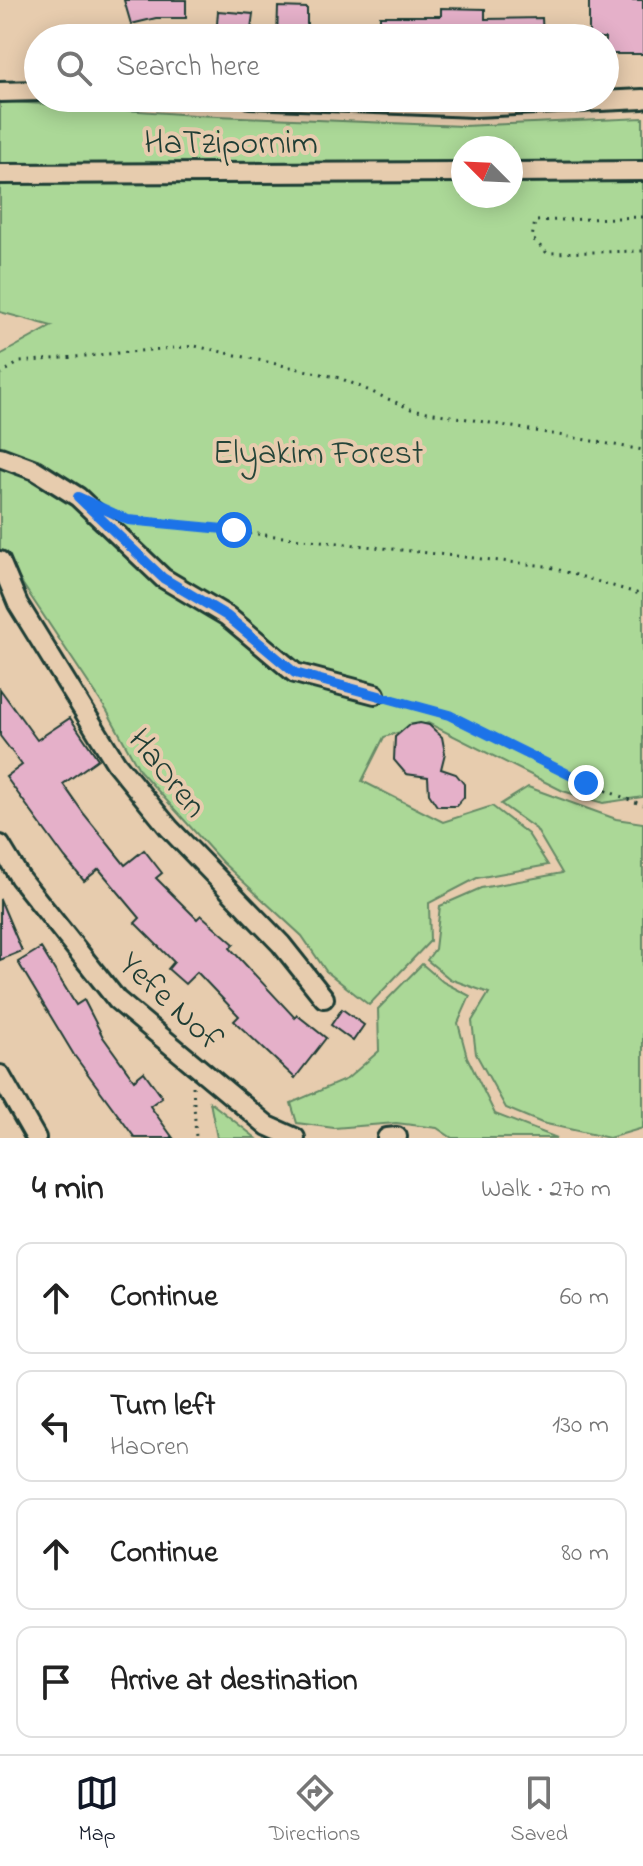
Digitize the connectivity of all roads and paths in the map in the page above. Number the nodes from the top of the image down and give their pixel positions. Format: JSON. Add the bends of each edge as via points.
{"nodes":[{"id":1,"x":24,"y":91,"type":"edge"},
{"id":2,"x":0,"y":92,"type":"edge"},
{"id":3,"x":643,"y":99,"type":"edge"},
{"id":4,"x":619,"y":100,"type":"edge"},
{"id":5,"x":643,"y":171,"type":"edge"},
{"id":6,"x":451,"y":172,"type":"edge"},
{"id":7,"x":523,"y":172,"type":"edge"},
{"id":8,"x":0,"y":174,"type":"edge"},
{"id":9,"x":643,"y":217,"type":"edge"},
{"id":10,"x":643,"y":251,"type":"edge"},
{"id":11,"x":0,"y":374,"type":"edge"},
{"id":12,"x":643,"y":450,"type":"edge"},
{"id":13,"x":0,"y":457,"type":"edge"},
{"id":14,"x":128,"y":520,"type":"dead end"},
{"id":15,"x":0,"y":561,"type":"edge"},
{"id":16,"x":643,"y":595,"type":"edge"},
{"id":17,"x":375,"y":694,"type":"joint"},
{"id":18,"x":643,"y":805,"type":"edge"},
{"id":19,"x":0,"y":845,"type":"edge"},
{"id":20,"x":324,"y":998,"type":"dead end"},
{"id":21,"x":192,"y":1063,"type":"junction"},
{"id":22,"x":0,"y":1075,"type":"edge"},
{"id":23,"x":36,"y":1138,"type":"edge"},
{"id":24,"x":196,"y":1138,"type":"edge"},
{"id":25,"x":295,"y":1138,"type":"edge"}],
"edges":[{"from":1,"to":2,"type":"street"},
{"from":3,"to":4,"type":"street"},
{"from":5,"to":7,"type":"street"},
{"from":6,"to":8,"type":"street","name":"HaTzipornim"},
{"from":9,"to":10,"type":"path","via":[[535,221],[532,238],[547,253]]},
{"from":11,"to":12,"type":"path","via":[[20,362],[195,346],[340,378],[411,409]]},
{"from":13,"to":17,"type":"street","via":[[35,470],[78,497],[163,578],[227,616],[295,673]]},
{"from":14,"to":16,"type":"path","via":[[546,566]]},
{"from":15,"to":20,"type":"street","name":"HaOren","via":[[18,604],[116,763]]},
{"from":17,"to":18,"type":"path","via":[[449,715],[586,783]]},
{"from":19,"to":21,"type":"street","name":"Yefe Nof","via":[[117,1000]]},
{"from":21,"to":24,"type":"path"},
{"from":21,"to":25,"type":"street","name":"Yefe Nof","via":[[268,1126]]},
{"from":22,"to":23,"type":"street"}]}
